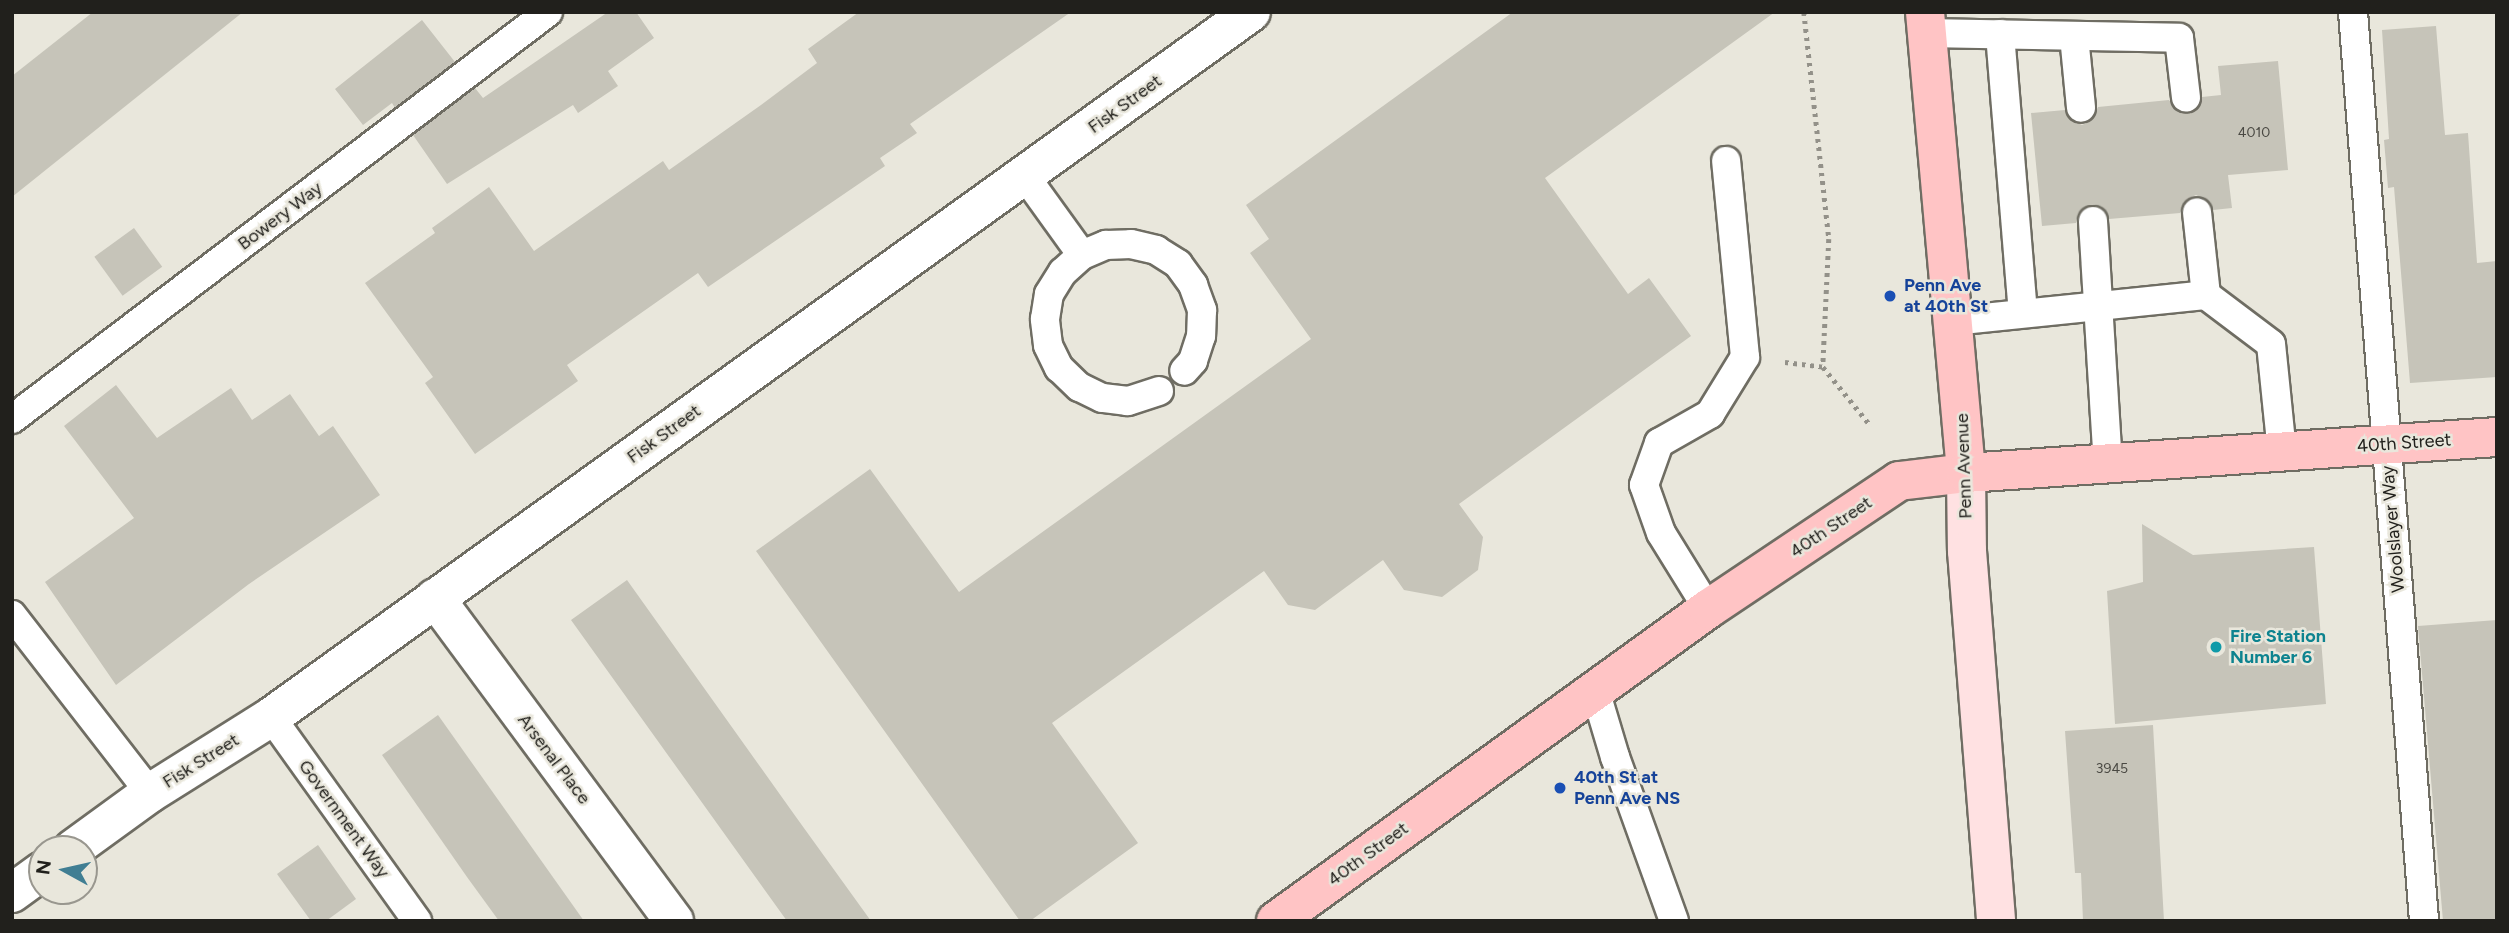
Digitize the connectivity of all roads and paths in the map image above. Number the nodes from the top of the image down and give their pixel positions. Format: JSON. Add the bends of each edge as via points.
{"nodes":[{"id":1,"x":548,"y":12,"type":"edge"},
{"id":2,"x":1251,"y":12,"type":"edge"},
{"id":3,"x":1804,"y":12,"type":"edge"},
{"id":4,"x":2353,"y":12,"type":"edge"},
{"id":5,"x":1926,"y":23,"type":"edge"},
{"id":6,"x":2000,"y":34,"type":"junction"},
{"id":7,"x":2074,"y":36,"type":"junction"},
{"id":8,"x":2186,"y":98,"type":"dead end"},
{"id":9,"x":2081,"y":108,"type":"dead end"},
{"id":10,"x":1726,"y":161,"type":"dead end"},
{"id":11,"x":1025,"y":176,"type":"junction"},
{"id":12,"x":2197,"y":212,"type":"dead end"},
{"id":13,"x":2093,"y":221,"type":"dead end"},
{"id":14,"x":1082,"y":255,"type":"junction"},
{"id":15,"x":2206,"y":295,"type":"junction"},
{"id":16,"x":2099,"y":305,"type":"junction"},
{"id":17,"x":2023,"y":312,"type":"junction"},
{"id":18,"x":1954,"y":321,"type":"junction"},
{"id":19,"x":1745,"y":356,"type":"junction"},
{"id":20,"x":1823,"y":367,"type":"junction"},
{"id":21,"x":1184,"y":371,"type":"dead end"},
{"id":22,"x":1159,"y":391,"type":"dead end"},
{"id":23,"x":12,"y":419,"type":"edge"},
{"id":24,"x":1871,"y":426,"type":"dead end"},
{"id":25,"x":2497,"y":437,"type":"edge"},
{"id":26,"x":2386,"y":444,"type":"junction"},
{"id":27,"x":2282,"y":452,"type":"junction"},
{"id":28,"x":2109,"y":463,"type":"junction"},
{"id":29,"x":1966,"y":473,"type":"junction"},
{"id":30,"x":435,"y":598,"type":"junction"},
{"id":31,"x":1708,"y":609,"type":"junction"},
{"id":32,"x":12,"y":615,"type":"edge"},
{"id":33,"x":1595,"y":690,"type":"junction"},
{"id":34,"x":271,"y":717,"type":"junction"},
{"id":35,"x":150,"y":793,"type":"junction"},
{"id":36,"x":92,"y":835,"type":"edge"},
{"id":37,"x":28,"y":881,"type":"edge"},
{"id":38,"x":12,"y":892,"type":"edge"},
{"id":39,"x":1666,"y":918,"type":"edge"},
{"id":40,"x":417,"y":921,"type":"edge"},
{"id":41,"x":674,"y":921,"type":"edge"},
{"id":42,"x":1276,"y":921,"type":"edge"},
{"id":43,"x":1996,"y":921,"type":"edge"},
{"id":44,"x":2424,"y":921,"type":"edge"}],
"edges":[{"from":1,"to":23,"type":"lane","name":"Bowery Way"},
{"from":2,"to":11,"type":"street","name":"Fisk Street"},
{"from":3,"to":20,"type":"path","via":[[1829,239]]},
{"from":4,"to":26,"type":"lane","name":"Woolslayer Way"},
{"from":5,"to":6,"type":"lane"},
{"from":5,"to":18,"type":"main road","name":"Penn Avenue"},
{"from":6,"to":7,"type":"lane"},
{"from":6,"to":17,"type":"lane"},
{"from":7,"to":8,"type":"lane","via":[[2179,38]]},
{"from":7,"to":9,"type":"lane"},
{"from":10,"to":19,"type":"lane"},
{"from":11,"to":14,"type":"lane"},
{"from":11,"to":30,"type":"street","name":"Fisk Street"},
{"from":12,"to":15,"type":"lane"},
{"from":13,"to":16,"type":"lane"},
{"from":14,"to":21,"type":"lane","via":[[1106,245],[1131,244],[1156,250],[1178,264],[1193,285],[1202,310],[1201,336],[1193,361]]},
{"from":14,"to":22,"type":"lane","via":[[1063,272],[1049,294],[1045,319],[1048,345],[1059,368],[1079,387],[1102,398],[1128,401]]},
{"from":15,"to":16,"type":"lane"},
{"from":15,"to":27,"type":"lane","via":[[2271,344]]},
{"from":16,"to":17,"type":"lane"},
{"from":16,"to":28,"type":"lane"},
{"from":17,"to":18,"type":"lane"},
{"from":18,"to":29,"type":"main road","name":"Penn Avenue"},
{"from":19,"to":20,"type":"path"},
{"from":19,"to":31,"type":"lane","via":[[1710,414],[1659,443],[1644,485],[1661,533]]},
{"from":20,"to":24,"type":"path"},
{"from":25,"to":26,"type":"main road","name":"40th Street"},
{"from":26,"to":27,"type":"main road","name":"40th Street"},
{"from":26,"to":44,"type":"lane","name":"Woolslayer Way"},
{"from":27,"to":28,"type":"main road","name":"40th Street"},
{"from":28,"to":29,"type":"main road","name":"40th Street"},
{"from":29,"to":31,"type":"main road","name":"40th Street","via":[[1899,481]]},
{"from":29,"to":43,"type":"main road","name":"Penn Avenue","via":[[1967,551]]},
{"from":30,"to":34,"type":"street","name":"Fisk Street"},
{"from":30,"to":41,"type":"street","name":"Arsenal Place"},
{"from":31,"to":33,"type":"main road","name":"40th Street"},
{"from":32,"to":35,"type":"lane"},
{"from":33,"to":39,"type":"lane"},
{"from":33,"to":42,"type":"main road","name":"40th Street"},
{"from":34,"to":35,"type":"street","name":"Fisk Street"},
{"from":34,"to":40,"type":"lane","name":"Government Way"},
{"from":35,"to":36,"type":"street","name":"Fisk Street"},
{"from":37,"to":38,"type":"street"}]}
